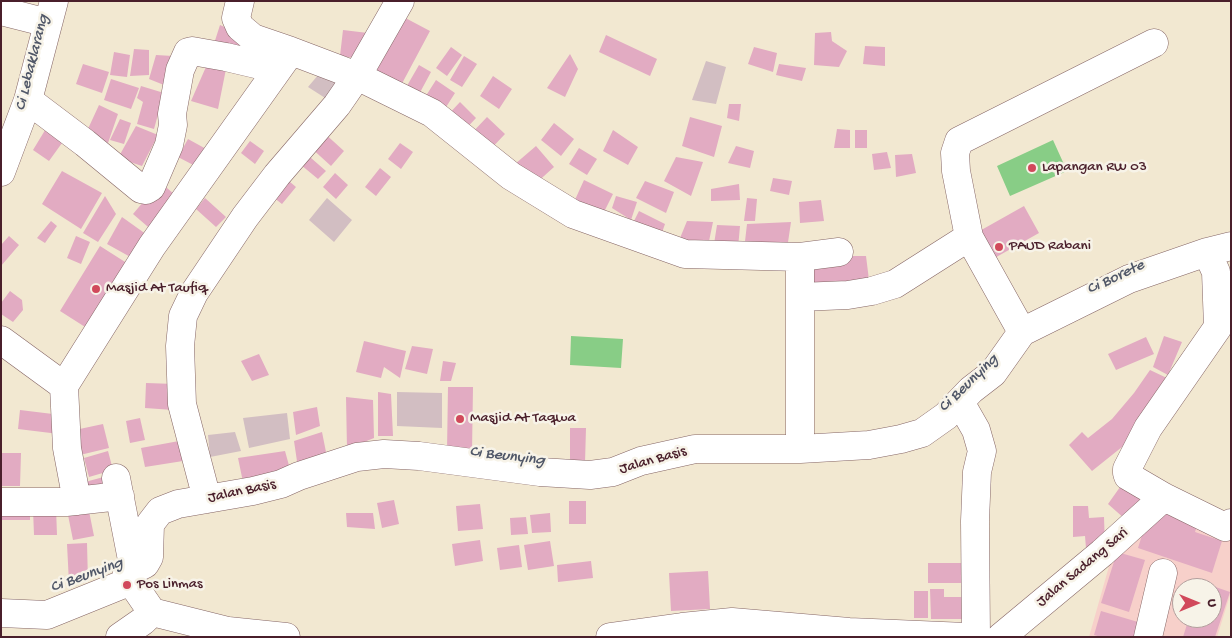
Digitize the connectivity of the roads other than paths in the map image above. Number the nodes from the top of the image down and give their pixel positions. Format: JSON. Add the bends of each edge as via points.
{"nodes":[{"id":1,"x":240,"y":1,"type":"edge"},
{"id":2,"x":400,"y":1,"type":"edge"},
{"id":3,"x":1,"y":11,"type":"edge"},
{"id":4,"x":51,"y":12,"type":"edge"},
{"id":5,"x":1154,"y":43,"type":"dead end"},
{"id":6,"x":284,"y":60,"type":"junction"},
{"id":7,"x":358,"y":76,"type":"junction"},
{"id":8,"x":34,"y":105,"type":"junction"},
{"id":9,"x":1,"y":172,"type":"edge"},
{"id":10,"x":969,"y":237,"type":"junction"},
{"id":11,"x":839,"y":252,"type":"dead end"},
{"id":12,"x":1215,"y":255,"type":"edge"},
{"id":13,"x":800,"y":257,"type":"junction"},
{"id":14,"x":800,"y":297,"type":"junction"},
{"id":15,"x":1022,"y":332,"type":"junction"},
{"id":16,"x":1,"y":340,"type":"edge"},
{"id":17,"x":64,"y":386,"type":"junction"},
{"id":18,"x":960,"y":402,"type":"junction"},
{"id":19,"x":800,"y":449,"type":"junction"},
{"id":20,"x":1164,"y":497,"type":"junction"},
{"id":21,"x":207,"y":499,"type":"junction"},
{"id":22,"x":77,"y":501,"type":"junction"},
{"id":23,"x":1,"y":502,"type":"edge"},
{"id":24,"x":1231,"y":523,"type":"edge"},
{"id":25,"x":1163,"y":573,"type":"dead end"},
{"id":26,"x":130,"y":576,"type":"junction"},
{"id":27,"x":1,"y":612,"type":"edge"},
{"id":28,"x":152,"y":612,"type":"junction"},
{"id":29,"x":120,"y":637,"type":"edge"},
{"id":30,"x":286,"y":637,"type":"edge"},
{"id":31,"x":610,"y":637,"type":"edge"},
{"id":32,"x":966,"y":637,"type":"edge"},
{"id":33,"x":976,"y":637,"type":"edge"},
{"id":34,"x":1001,"y":637,"type":"edge"},
{"id":35,"x":1148,"y":637,"type":"edge"}],
"edges":[{"from":1,"to":6,"type":"street","via":[[236,18],[240,27]]},
{"from":2,"to":7,"type":"street"},
{"from":3,"to":4,"type":"street"},
{"from":4,"to":8,"type":"street"},
{"from":5,"to":10,"type":"street","via":[[959,141],[955,153],[956,171]]},
{"from":6,"to":7,"type":"street"},
{"from":6,"to":8,"type":"street","via":[[226,58],[188,52],[180,70],[169,145],[151,186],[146,190],[140,189]]},
{"from":6,"to":17,"type":"street","via":[[152,246]]},
{"from":7,"to":13,"type":"street","via":[[432,113],[511,176],[573,214],[685,254]]},
{"from":7,"to":21,"type":"street","via":[[245,217],[183,316],[180,346],[182,404]]},
{"from":8,"to":9,"type":"street"},
{"from":10,"to":14,"type":"street","via":[[895,284],[872,291]]},
{"from":10,"to":15,"type":"street"},
{"from":11,"to":13,"type":"street"},
{"from":12,"to":15,"type":"street","name":"Jalan Basis","via":[[1128,279]]},
{"from":12,"to":20,"type":"street","via":[[1218,327],[1148,428],[1128,469],[1128,476]]},
{"from":13,"to":14,"type":"street"},
{"from":14,"to":19,"type":"street"},
{"from":15,"to":18,"type":"street","name":"Jalan Basis","via":[[993,373]]},
{"from":16,"to":17,"type":"street"},
{"from":17,"to":22,"type":"street","via":[[66,448]]},
{"from":18,"to":19,"type":"street","name":"Jalan Basis","via":[[922,433],[902,439],[869,445]]},
{"from":18,"to":33,"type":"street","via":[[976,430],[982,451],[977,472]]},
{"from":19,"to":21,"type":"street","name":"Jalan Basis","via":[[695,449],[641,461],[613,472],[590,475],[384,454],[357,457],[281,484]]},
{"from":20,"to":24,"type":"street","via":[[1225,527]]},
{"from":20,"to":34,"type":"street","name":"Jalan Sadang Sari"},
{"from":21,"to":26,"type":"street","name":"Jalan Basis","via":[[160,511],[150,524],[145,564]]},
{"from":22,"to":23,"type":"street"},
{"from":22,"to":26,"type":"street","via":[[118,486],[125,515]]},
{"from":25,"to":35,"type":"street"},
{"from":26,"to":27,"type":"street","via":[[47,615]]},
{"from":26,"to":28,"type":"street"},
{"from":28,"to":29,"type":"street"},
{"from":28,"to":30,"type":"street","via":[[228,631]]},
{"from":31,"to":32,"type":"street","via":[[732,622]]}]}
